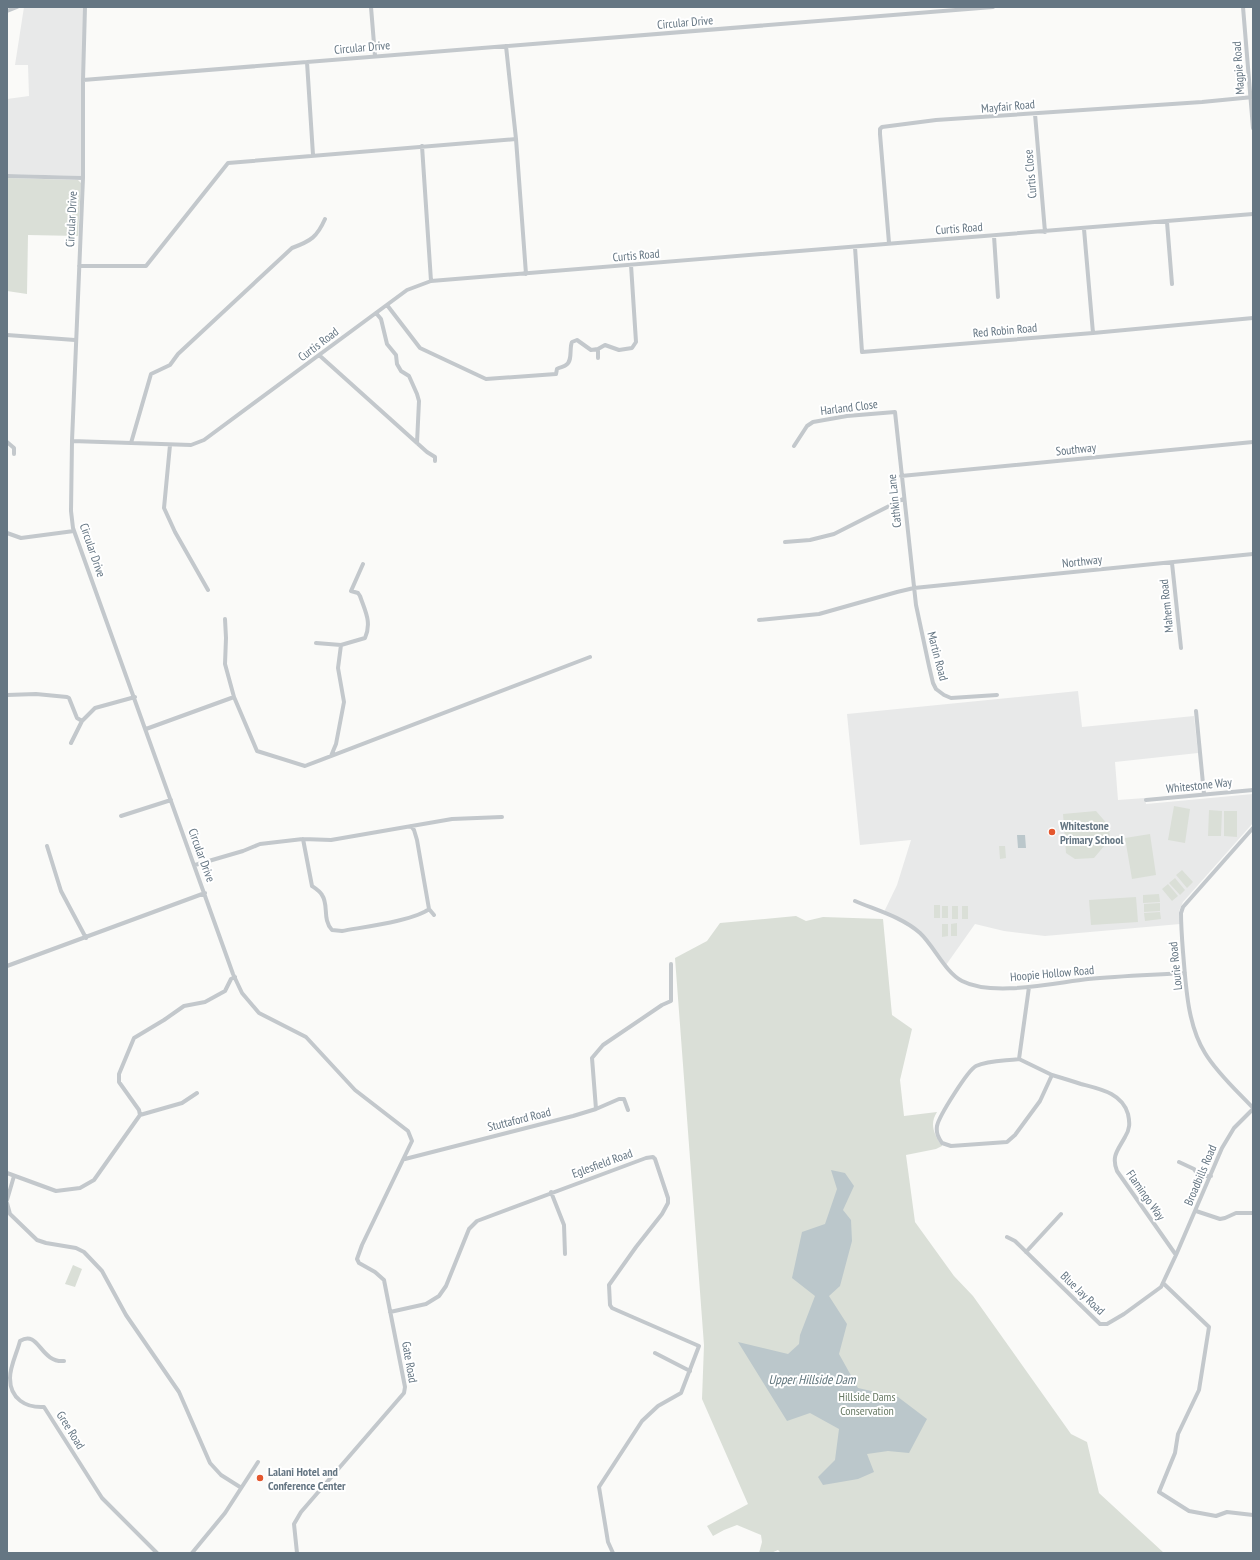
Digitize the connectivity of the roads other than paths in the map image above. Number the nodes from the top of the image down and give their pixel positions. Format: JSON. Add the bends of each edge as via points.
{"nodes":[{"id":1,"x":17,"y":7,"type":"edge"},
{"id":2,"x":85,"y":7,"type":"edge"},
{"id":3,"x":371,"y":7,"type":"edge"},
{"id":4,"x":993,"y":7,"type":"edge"},
{"id":5,"x":1243,"y":7,"type":"edge"},
{"id":6,"x":7,"y":11,"type":"edge"},
{"id":7,"x":506,"y":46,"type":"junction"},
{"id":8,"x":375,"y":56,"type":"junction"},
{"id":9,"x":307,"y":62,"type":"junction"},
{"id":10,"x":83,"y":80,"type":"junction"},
{"id":11,"x":1252,"y":97,"type":"edge"},
{"id":12,"x":1035,"y":114,"type":"junction"},
{"id":13,"x":1253,"y":128,"type":"edge"},
{"id":14,"x":516,"y":139,"type":"junction"},
{"id":15,"x":422,"y":146,"type":"junction"},
{"id":16,"x":313,"y":155,"type":"junction"},
{"id":17,"x":7,"y":176,"type":"edge"},
{"id":18,"x":83,"y":178,"type":"junction"},
{"id":19,"x":1253,"y":214,"type":"edge"},
{"id":20,"x":325,"y":219,"type":"dead end"},
{"id":21,"x":1167,"y":222,"type":"junction"},
{"id":22,"x":1084,"y":229,"type":"junction"},
{"id":23,"x":1045,"y":232,"type":"junction"},
{"id":24,"x":994,"y":236,"type":"junction"},
{"id":25,"x":889,"y":243,"type":"junction"},
{"id":26,"x":856,"y":247,"type":"junction"},
{"id":27,"x":631,"y":265,"type":"junction"},
{"id":28,"x":79,"y":266,"type":"junction"},
{"id":29,"x":526,"y":274,"type":"junction"},
{"id":30,"x":431,"y":281,"type":"junction"},
{"id":31,"x":1172,"y":284,"type":"dead end"},
{"id":32,"x":998,"y":297,"type":"dead end"},
{"id":33,"x":387,"y":305,"type":"junction"},
{"id":34,"x":376,"y":313,"type":"junction"},
{"id":35,"x":1253,"y":318,"type":"edge"},
{"id":36,"x":1093,"y":333,"type":"junction"},
{"id":37,"x":7,"y":335,"type":"edge"},
{"id":38,"x":75,"y":340,"type":"junction"},
{"id":39,"x":598,"y":349,"type":"junction"},
{"id":40,"x":319,"y":355,"type":"junction"},
{"id":41,"x":598,"y":358,"type":"dead end"},
{"id":42,"x":895,"y":412,"type":"joint"},
{"id":43,"x":7,"y":442,"type":"edge"},
{"id":44,"x":72,"y":442,"type":"junction"},
{"id":45,"x":1253,"y":442,"type":"edge"},
{"id":46,"x":131,"y":443,"type":"junction"},
{"id":47,"x":417,"y":443,"type":"junction"},
{"id":48,"x":170,"y":445,"type":"junction"},
{"id":49,"x":794,"y":446,"type":"dead end"},
{"id":50,"x":14,"y":454,"type":"dead end"},
{"id":51,"x":435,"y":461,"type":"dead end"},
{"id":52,"x":902,"y":476,"type":"junction"},
{"id":53,"x":904,"y":499,"type":"junction"},
{"id":54,"x":74,"y":531,"type":"junction"},
{"id":55,"x":7,"y":533,"type":"edge"},
{"id":56,"x":785,"y":542,"type":"dead end"},
{"id":57,"x":1253,"y":554,"type":"edge"},
{"id":58,"x":1172,"y":563,"type":"junction"},
{"id":59,"x":363,"y":564,"type":"dead end"},
{"id":60,"x":914,"y":588,"type":"junction"},
{"id":61,"x":208,"y":590,"type":"dead end"},
{"id":62,"x":225,"y":619,"type":"dead end"},
{"id":63,"x":759,"y":620,"type":"dead end"},
{"id":64,"x":316,"y":643,"type":"dead end"},
{"id":65,"x":341,"y":645,"type":"junction"},
{"id":66,"x":1181,"y":648,"type":"dead end"},
{"id":67,"x":590,"y":657,"type":"dead end"},
{"id":68,"x":7,"y":695,"type":"edge"},
{"id":69,"x":998,"y":696,"type":"dead end"},
{"id":70,"x":135,"y":697,"type":"junction"},
{"id":71,"x":234,"y":697,"type":"junction"},
{"id":72,"x":1196,"y":711,"type":"dead end"},
{"id":73,"x":82,"y":721,"type":"junction"},
{"id":74,"x":146,"y":729,"type":"junction"},
{"id":75,"x":71,"y":743,"type":"dead end"},
{"id":76,"x":331,"y":756,"type":"junction"},
{"id":77,"x":1253,"y":790,"type":"edge"},
{"id":78,"x":1204,"y":794,"type":"junction"},
{"id":79,"x":172,"y":800,"type":"junction"},
{"id":80,"x":1146,"y":800,"type":"dead end"},
{"id":81,"x":120,"y":816,"type":"dead end"},
{"id":82,"x":502,"y":817,"type":"dead end"},
{"id":83,"x":411,"y":826,"type":"junction"},
{"id":84,"x":1253,"y":828,"type":"edge"},
{"id":85,"x":303,"y":839,"type":"junction"},
{"id":86,"x":47,"y":846,"type":"dead end"},
{"id":87,"x":195,"y":865,"type":"junction"},
{"id":88,"x":205,"y":893,"type":"junction"},
{"id":89,"x":855,"y":901,"type":"dead end"},
{"id":90,"x":429,"y":909,"type":"junction"},
{"id":91,"x":434,"y":915,"type":"dead end"},
{"id":92,"x":86,"y":938,"type":"junction"},
{"id":93,"x":670,"y":964,"type":"dead end"},
{"id":94,"x":7,"y":966,"type":"edge"},
{"id":95,"x":1185,"y":973,"type":"junction"},
{"id":96,"x":234,"y":977,"type":"junction"},
{"id":97,"x":1029,"y":987,"type":"junction"},
{"id":98,"x":1019,"y":1059,"type":"junction"},
{"id":99,"x":1052,"y":1075,"type":"junction"},
{"id":100,"x":197,"y":1093,"type":"dead end"},
{"id":101,"x":1253,"y":1108,"type":"edge"},
{"id":102,"x":596,"y":1109,"type":"junction"},
{"id":103,"x":628,"y":1110,"type":"dead end"},
{"id":104,"x":140,"y":1115,"type":"junction"},
{"id":105,"x":405,"y":1159,"type":"junction"},
{"id":106,"x":1179,"y":1162,"type":"dead end"},
{"id":107,"x":7,"y":1173,"type":"edge"},
{"id":108,"x":14,"y":1176,"type":"junction"},
{"id":109,"x":1211,"y":1176,"type":"junction"},
{"id":110,"x":551,"y":1192,"type":"junction"},
{"id":111,"x":7,"y":1202,"type":"edge"},
{"id":112,"x":1196,"y":1210,"type":"junction"},
{"id":113,"x":1252,"y":1213,"type":"dead end"},
{"id":114,"x":1061,"y":1214,"type":"dead end"},
{"id":115,"x":1007,"y":1237,"type":"dead end"},
{"id":116,"x":1026,"y":1252,"type":"junction"},
{"id":117,"x":565,"y":1254,"type":"dead end"},
{"id":118,"x":1176,"y":1255,"type":"junction"},
{"id":119,"x":1163,"y":1283,"type":"junction"},
{"id":120,"x":390,"y":1312,"type":"junction"},
{"id":121,"x":655,"y":1353,"type":"dead end"},
{"id":122,"x":64,"y":1361,"type":"dead end"},
{"id":123,"x":690,"y":1371,"type":"junction"},
{"id":124,"x":258,"y":1462,"type":"dead end"},
{"id":125,"x":240,"y":1487,"type":"junction"},
{"id":126,"x":1253,"y":1515,"type":"edge"},
{"id":127,"x":157,"y":1553,"type":"edge"},
{"id":128,"x":192,"y":1553,"type":"edge"},
{"id":129,"x":297,"y":1553,"type":"edge"},
{"id":130,"x":613,"y":1553,"type":"edge"}],
"edges":[{"from":1,"to":6,"type":"street"},
{"from":2,"to":10,"type":"street"},
{"from":3,"to":8,"type":"street"},
{"from":4,"to":7,"type":"street","name":"Circular Drive"},
{"from":5,"to":11,"type":"street","name":"Magpie Road"},
{"from":7,"to":8,"type":"street","name":"Circular Drive"},
{"from":7,"to":14,"type":"street"},
{"from":8,"to":9,"type":"street","name":"Circular Drive"},
{"from":9,"to":10,"type":"street","name":"Circular Drive"},
{"from":9,"to":16,"type":"street"},
{"from":10,"to":18,"type":"street","name":"Circular Drive"},
{"from":11,"to":12,"type":"street","name":"Mayfair Road"},
{"from":11,"to":13,"type":"street","name":"Magpie Road"},
{"from":12,"to":23,"type":"street","name":"Curtis Close"},
{"from":12,"to":25,"type":"street","name":"Mayfair Road","via":[[936,120],[882,127],[880,134]]},
{"from":14,"to":15,"type":"street"},
{"from":14,"to":29,"type":"street"},
{"from":15,"to":16,"type":"street"},
{"from":15,"to":30,"type":"street"},
{"from":16,"to":28,"type":"street","via":[[228,163],[146,266]]},
{"from":17,"to":18,"type":"street"},
{"from":18,"to":28,"type":"street","name":"Circular Drive"},
{"from":19,"to":21,"type":"street","name":"Curtis Road"},
{"from":20,"to":46,"type":"street","via":[[316,236],[292,248],[178,354],[170,365],[152,374]]},
{"from":21,"to":22,"type":"street","name":"Curtis Road"},
{"from":21,"to":31,"type":"street"},
{"from":22,"to":23,"type":"street","name":"Curtis Road"},
{"from":22,"to":36,"type":"street"},
{"from":23,"to":24,"type":"street","name":"Curtis Road"},
{"from":24,"to":25,"type":"street","name":"Curtis Road"},
{"from":24,"to":32,"type":"street"},
{"from":25,"to":26,"type":"street","name":"Curtis Road"},
{"from":26,"to":27,"type":"street","name":"Curtis Road"},
{"from":26,"to":36,"type":"street","name":"Red Robin Road","via":[[862,352]]},
{"from":27,"to":29,"type":"street","name":"Curtis Road"},
{"from":27,"to":39,"type":"street","via":[[635,346],[619,350],[605,345]]},
{"from":28,"to":38,"type":"street","name":"Circular Drive"},
{"from":29,"to":30,"type":"street","name":"Curtis Road"},
{"from":30,"to":33,"type":"street","name":"Curtis Road","via":[[407,290]]},
{"from":33,"to":34,"type":"street","name":"Curtis Road"},
{"from":33,"to":39,"type":"street","via":[[420,348],[486,379],[556,374],[557,369],[569,363],[570,345],[577,340],[591,350]]},
{"from":34,"to":40,"type":"street","name":"Curtis Road"},
{"from":34,"to":47,"type":"street","via":[[381,319],[387,344],[396,355],[397,364],[401,371],[409,376],[417,394]]},
{"from":35,"to":36,"type":"street","name":"Red Robin Road"},
{"from":37,"to":38,"type":"street"},
{"from":38,"to":44,"type":"street","name":"Circular Drive"},
{"from":39,"to":41,"type":"street"},
{"from":40,"to":47,"type":"street"},
{"from":40,"to":48,"type":"street","name":"Curtis Road","via":[[204,440],[191,445]]},
{"from":42,"to":49,"type":"street","name":"Harland Close","via":[[814,422],[807,426]]},
{"from":42,"to":52,"type":"street","name":"Cathkin Lane"},
{"from":43,"to":50,"type":"street","via":[[14,448]]},
{"from":44,"to":46,"type":"street","name":"Curtis Road"},
{"from":44,"to":54,"type":"street","name":"Circular Drive","via":[[71,512]]},
{"from":45,"to":52,"type":"street","name":"Southway"},
{"from":46,"to":48,"type":"street","name":"Curtis Road"},
{"from":47,"to":51,"type":"street","via":[[435,457]]},
{"from":48,"to":61,"type":"street","via":[[164,508]]},
{"from":52,"to":53,"type":"street","name":"Cathkin Lane"},
{"from":53,"to":56,"type":"street","via":[[834,534],[810,540]]},
{"from":53,"to":60,"type":"street","name":"Cathkin Lane"},
{"from":54,"to":55,"type":"street","via":[[21,538]]},
{"from":54,"to":70,"type":"street","name":"Circular Drive"},
{"from":57,"to":58,"type":"street","name":"Northway"},
{"from":58,"to":60,"type":"street","name":"Northway"},
{"from":58,"to":66,"type":"street","name":"Mahem Road"},
{"from":59,"to":65,"type":"street","via":[[351,591],[360,596],[369,630],[365,638]]},
{"from":60,"to":63,"type":"street","name":"Northway","via":[[819,614]]},
{"from":60,"to":69,"type":"street","name":"Martin Road","via":[[921,636],[936,688],[951,698]]},
{"from":62,"to":71,"type":"street","via":[[225,664]]},
{"from":64,"to":65,"type":"street"},
{"from":65,"to":76,"type":"street","via":[[338,668],[344,702],[336,744]]},
{"from":67,"to":76,"type":"street"},
{"from":68,"to":73,"type":"street","via":[[36,694],[70,698],[77,718]]},
{"from":70,"to":73,"type":"street","via":[[95,708]]},
{"from":70,"to":74,"type":"street","name":"Circular Drive"},
{"from":71,"to":74,"type":"street"},
{"from":71,"to":76,"type":"street","via":[[257,751],[305,766]]},
{"from":72,"to":78,"type":"street"},
{"from":73,"to":75,"type":"street"},
{"from":74,"to":79,"type":"street","name":"Circular Drive"},
{"from":77,"to":78,"type":"street","name":"Whitestone Way"},
{"from":78,"to":80,"type":"street","name":"Whitestone Way"},
{"from":79,"to":81,"type":"street"},
{"from":79,"to":87,"type":"street","name":"Circular Drive"},
{"from":82,"to":83,"type":"street","via":[[452,819]]},
{"from":83,"to":85,"type":"street","via":[[331,840]]},
{"from":83,"to":90,"type":"street","via":[[417,840]]},
{"from":84,"to":95,"type":"street","name":"Lourie Road","via":[[1181,909]]},
{"from":85,"to":87,"type":"street","via":[[260,844]]},
{"from":85,"to":90,"type":"street","via":[[312,886],[323,897],[327,923],[332,930],[342,931],[411,918]]},
{"from":86,"to":92,"type":"street","via":[[61,891]]},
{"from":87,"to":88,"type":"street","name":"Circular Drive"},
{"from":88,"to":92,"type":"street"},
{"from":88,"to":96,"type":"street","name":"Circular Drive"},
{"from":89,"to":97,"type":"street","name":"Hoopie Hollow Road","via":[[913,927],[927,940],[949,969],[963,981],[990,988]]},
{"from":90,"to":91,"type":"street"},
{"from":92,"to":94,"type":"street"},
{"from":93,"to":102,"type":"street","via":[[671,1001],[603,1045],[592,1058]]},
{"from":95,"to":97,"type":"street","name":"Hoopie Hollow Road"},
{"from":95,"to":101,"type":"street","name":"Lourie Road","via":[[1191,1017],[1200,1046],[1211,1063]]},
{"from":96,"to":104,"type":"street","via":[[225,991],[205,1002],[184,1006],[134,1038],[119,1078]]},
{"from":96,"to":105,"type":"street","name":"Circular Drive","via":[[242,993],[259,1013],[306,1037],[355,1090],[408,1131],[412,1141]]},
{"from":97,"to":98,"type":"street"},
{"from":98,"to":99,"type":"street","name":"Flamingo Way"},
{"from":98,"to":99,"type":"street","via":[[985,1064],[972,1070],[938,1121],[938,1136],[942,1143],[1002,1144],[1011,1140],[1040,1101]]},
{"from":99,"to":118,"type":"street","name":"Flamingo Way","via":[[1107,1091],[1126,1109],[1130,1120],[1129,1127],[1114,1156],[1115,1166]]},
{"from":100,"to":104,"type":"street","via":[[182,1103]]},
{"from":101,"to":109,"type":"street","name":"Broadbills Road","via":[[1229,1136]]},
{"from":102,"to":103,"type":"street","name":"Stuttaford Road","via":[[624,1099]]},
{"from":102,"to":105,"type":"street","name":"Stuttaford Road"},
{"from":104,"to":108,"type":"street","via":[[94,1180],[86,1185],[56,1191]]},
{"from":105,"to":120,"type":"street","name":"Gate Road","via":[[365,1238],[358,1259],[359,1264],[384,1280]]},
{"from":106,"to":109,"type":"street","via":[[1194,1169],[1199,1176]]},
{"from":107,"to":108,"type":"street"},
{"from":108,"to":111,"type":"street"},
{"from":109,"to":112,"type":"street","name":"Broadbills Road"},
{"from":110,"to":117,"type":"street","via":[[564,1225]]},
{"from":110,"to":120,"type":"street","name":"Eglesfield Road","via":[[475,1222],[469,1229],[446,1286],[439,1296],[426,1304]]},
{"from":110,"to":123,"type":"street","name":"Eglesfield Road","via":[[646,1158],[655,1159],[668,1203],[609,1285],[610,1305],[699,1346]]},
{"from":111,"to":125,"type":"street","via":[[10,1214],[37,1240],[76,1248],[84,1252],[102,1271],[130,1320],[178,1392],[210,1463],[221,1475]]},
{"from":112,"to":113,"type":"street","via":[[1220,1219],[1236,1213]]},
{"from":112,"to":118,"type":"street","name":"Broadbills Road"},
{"from":114,"to":116,"type":"street"},
{"from":115,"to":116,"type":"street","name":"Blue Jay Road"},
{"from":116,"to":119,"type":"street","name":"Blue Jay Road","via":[[1102,1325],[1141,1303],[1158,1291]]},
{"from":118,"to":119,"type":"street","name":"Blue Jay Road"},
{"from":119,"to":126,"type":"street","via":[[1209,1327],[1199,1390],[1178,1434],[1175,1454],[1159,1492],[1189,1511],[1216,1516],[1227,1512]]},
{"from":120,"to":129,"type":"street","name":"Gate Road","via":[[405,1387],[404,1393],[301,1512],[294,1524]]},
{"from":121,"to":123,"type":"street"},
{"from":122,"to":127,"type":"street","name":"Gree Road","via":[[57,1362],[51,1359],[32,1339],[20,1341],[10,1378],[13,1392],[23,1404],[44,1407],[102,1498]]},
{"from":123,"to":130,"type":"street","via":[[681,1393],[658,1406],[642,1420],[600,1484],[604,1524]]},
{"from":124,"to":125,"type":"street"},
{"from":125,"to":128,"type":"street","via":[[218,1522]]}]}
